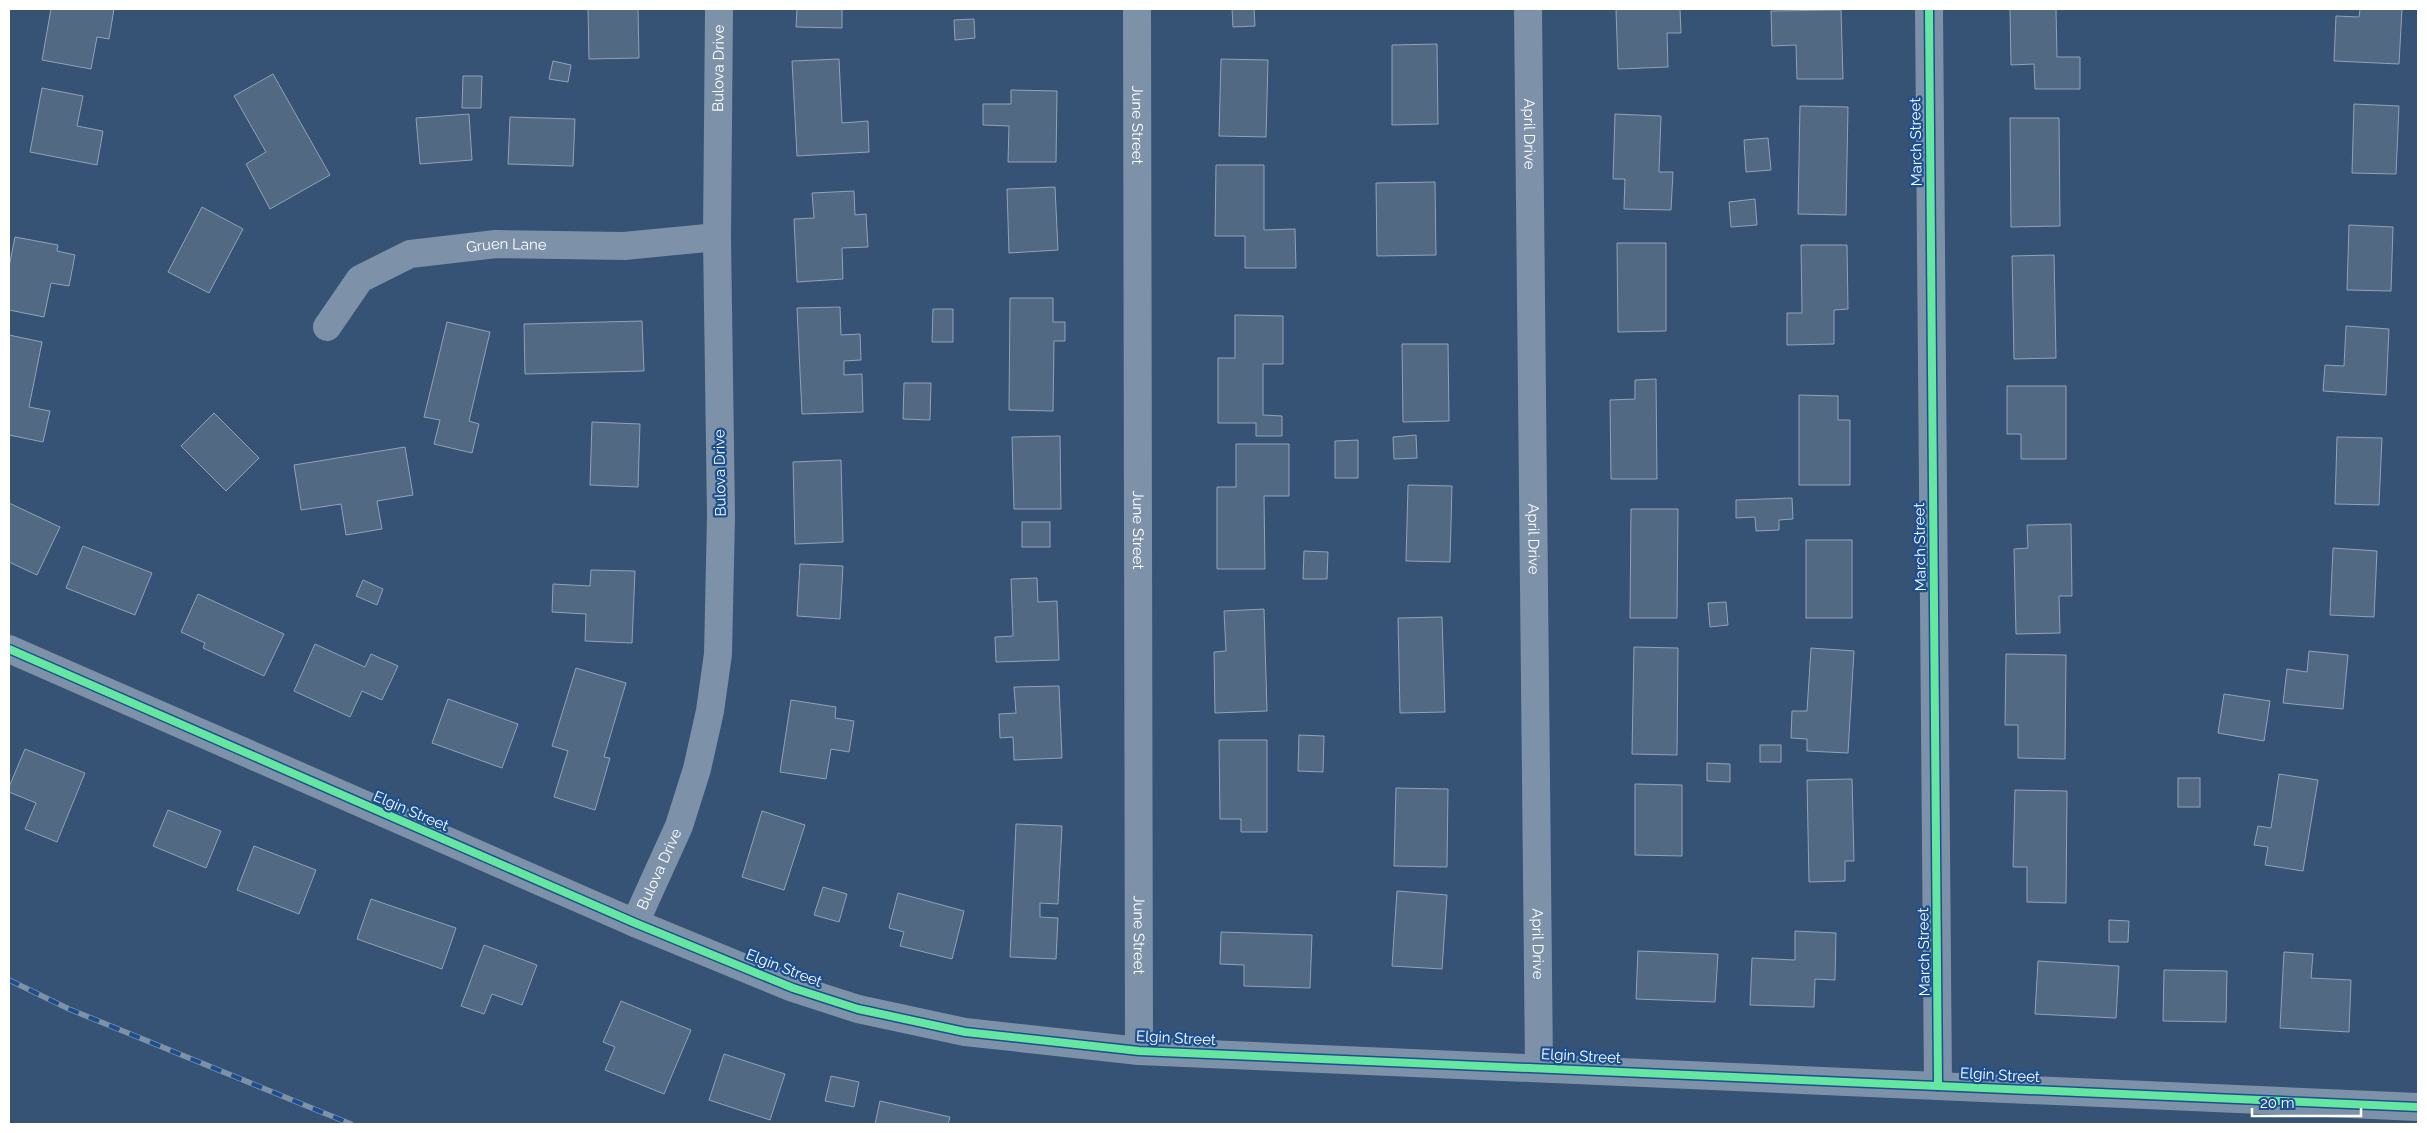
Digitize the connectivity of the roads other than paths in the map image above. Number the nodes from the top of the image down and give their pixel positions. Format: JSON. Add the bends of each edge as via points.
{"nodes":[{"id":1,"x":719,"y":9,"type":"edge"},
{"id":2,"x":1136,"y":9,"type":"edge"},
{"id":3,"x":1528,"y":9,"type":"edge"},
{"id":4,"x":1929,"y":9,"type":"edge"},
{"id":5,"x":716,"y":237,"type":"junction"},
{"id":6,"x":327,"y":327,"type":"dead end"},
{"id":7,"x":9,"y":649,"type":"edge"},
{"id":8,"x":635,"y":923,"type":"junction"},
{"id":9,"x":1139,"y":1050,"type":"junction"},
{"id":10,"x":1539,"y":1068,"type":"junction"},
{"id":11,"x":1938,"y":1086,"type":"junction"},
{"id":12,"x":2418,"y":1107,"type":"edge"}],
"edges":[{"from":1,"to":5,"type":"street","name":"Bulova Drive"},
{"from":2,"to":9,"type":"street","name":"June Street"},
{"from":3,"to":10,"type":"street","name":"April Drive"},
{"from":4,"to":11,"type":"street","name":"March Street"},
{"from":5,"to":6,"type":"street","name":"Gruen Lane","via":[[624,246],[496,244],[410,254],[360,279]]},
{"from":5,"to":8,"type":"street","name":"Bulova Drive","via":[[720,516],[718,654],[697,769],[679,826]]},
{"from":7,"to":8,"type":"street","name":"Elgin Street"},
{"from":8,"to":9,"type":"street","name":"Elgin Street","via":[[793,988],[858,1009],[965,1032]]},
{"from":9,"to":10,"type":"street","name":"Elgin Street"},
{"from":10,"to":11,"type":"street","name":"Elgin Street"},
{"from":11,"to":12,"type":"street","name":"Elgin Street"}]}
